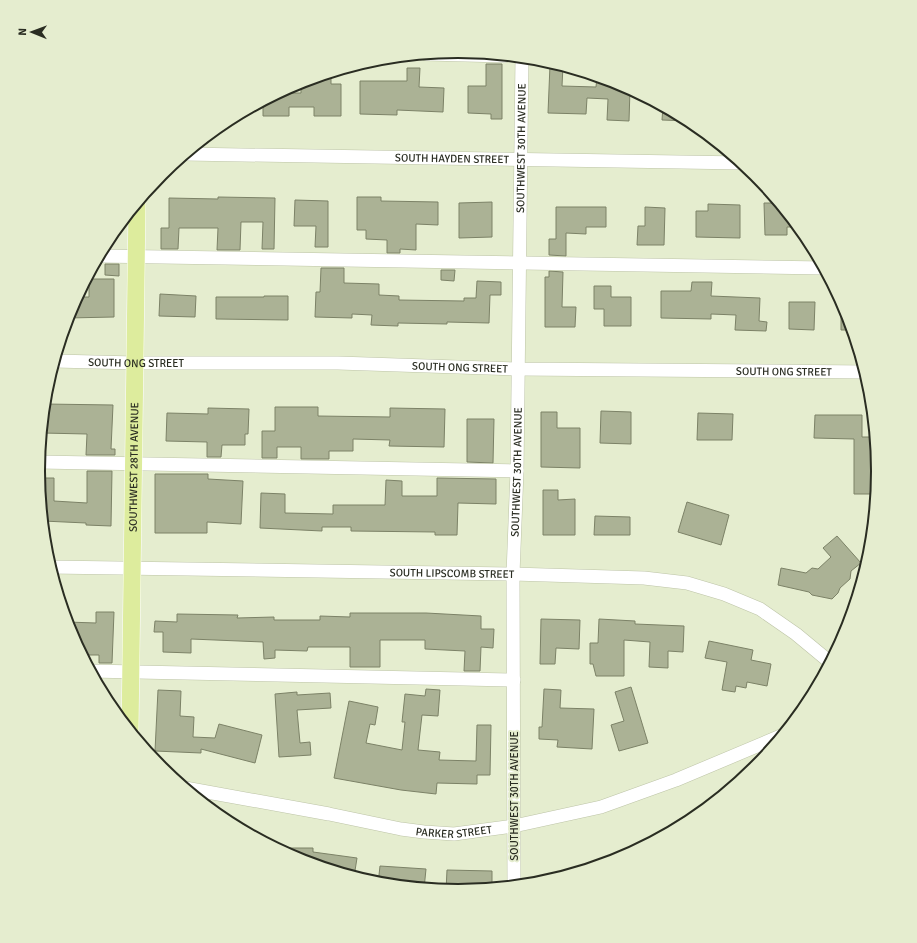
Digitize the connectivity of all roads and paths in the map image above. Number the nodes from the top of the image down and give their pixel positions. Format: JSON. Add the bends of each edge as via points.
{"nodes":[{"id":1,"x":522,"y":63,"type":"edge"},
{"id":2,"x":194,"y":154,"type":"edge"},
{"id":3,"x":522,"y":160,"type":"junction"},
{"id":4,"x":733,"y":163,"type":"edge"},
{"id":5,"x":137,"y":212,"type":"edge"},
{"id":6,"x":106,"y":256,"type":"edge"},
{"id":7,"x":136,"y":257,"type":"junction"},
{"id":8,"x":520,"y":263,"type":"junction"},
{"id":9,"x":818,"y":268,"type":"edge"},
{"id":10,"x":60,"y":361,"type":"edge"},
{"id":11,"x":135,"y":363,"type":"junction"},
{"id":12,"x":518,"y":369,"type":"junction"},
{"id":13,"x":860,"y":372,"type":"edge"},
{"id":14,"x":45,"y":462,"type":"edge"},
{"id":15,"x":134,"y":463,"type":"junction"},
{"id":16,"x":517,"y":471,"type":"junction"},
{"id":17,"x":56,"y":567,"type":"edge"},
{"id":18,"x":131,"y":569,"type":"junction"},
{"id":19,"x":513,"y":574,"type":"junction"},
{"id":20,"x":826,"y":659,"type":"edge"},
{"id":21,"x":96,"y":671,"type":"edge"},
{"id":22,"x":132,"y":671,"type":"junction"},
{"id":23,"x":514,"y":680,"type":"junction"},
{"id":24,"x":130,"y":723,"type":"edge"},
{"id":25,"x":773,"y":739,"type":"edge"},
{"id":26,"x":195,"y":790,"type":"edge"},
{"id":27,"x":514,"y":826,"type":"junction"},
{"id":28,"x":514,"y":881,"type":"edge"}],
"edges":[{"from":1,"to":3,"type":"street","name":"SOUTHWEST 30TH AVENUE"},
{"from":2,"to":3,"type":"street","name":"SOUTH HAYDEN STREET"},
{"from":3,"to":4,"type":"street","name":"SOUTH HAYDEN STREET"},
{"from":3,"to":8,"type":"street","name":"SOUTHWEST 30TH AVENUE"},
{"from":5,"to":7,"type":"main road","name":"SOUTHWEST 28TH AVENUE"},
{"from":6,"to":7,"type":"street"},
{"from":7,"to":8,"type":"street"},
{"from":7,"to":11,"type":"main road","name":"SOUTHWEST 28TH AVENUE"},
{"from":8,"to":9,"type":"street"},
{"from":8,"to":12,"type":"street","name":"SOUTHWEST 30TH AVENUE"},
{"from":10,"to":11,"type":"street","name":"SOUTH ONG STREET"},
{"from":11,"to":12,"type":"street","name":"SOUTH ONG STREET","via":[[338,363]]},
{"from":11,"to":15,"type":"main road","name":"SOUTHWEST 28TH AVENUE"},
{"from":12,"to":13,"type":"street","name":"SOUTH ONG STREET"},
{"from":12,"to":16,"type":"street","name":"SOUTHWEST 30TH AVENUE"},
{"from":14,"to":15,"type":"street"},
{"from":15,"to":16,"type":"street"},
{"from":15,"to":18,"type":"main road","name":"SOUTHWEST 28TH AVENUE"},
{"from":16,"to":19,"type":"street","name":"SOUTHWEST 30TH AVENUE"},
{"from":17,"to":18,"type":"street","name":"SOUTH LIPSCOMB STREET"},
{"from":18,"to":19,"type":"street","name":"SOUTH LIPSCOMB STREET"},
{"from":18,"to":22,"type":"main road","name":"SOUTHWEST 28TH AVENUE"},
{"from":19,"to":20,"type":"street","name":"SOUTH LIPSCOMB STREET","via":[[644,578],[687,583],[724,594],[760,609]]},
{"from":19,"to":23,"type":"street","name":"SOUTHWEST 30TH AVENUE"},
{"from":21,"to":22,"type":"street"},
{"from":22,"to":23,"type":"street"},
{"from":22,"to":24,"type":"main road","name":"SOUTHWEST 28TH AVENUE"},
{"from":23,"to":27,"type":"street","name":"SOUTHWEST 30TH AVENUE"},
{"from":25,"to":27,"type":"street","name":"PARKER STREET","via":[[676,780],[602,807]]},
{"from":26,"to":27,"type":"street","name":"PARKER STREET","via":[[424,832],[454,834]]},
{"from":27,"to":28,"type":"street","name":"SOUTHWEST 30TH AVENUE"}]}
